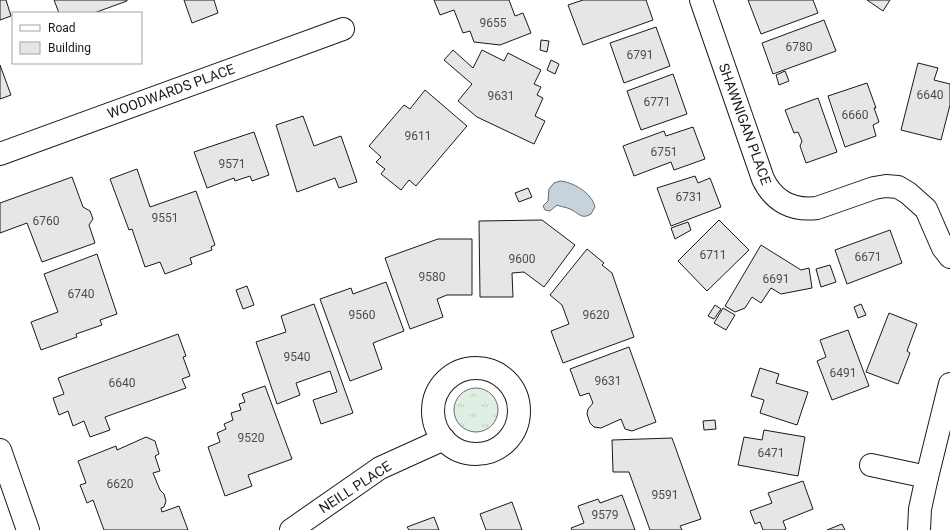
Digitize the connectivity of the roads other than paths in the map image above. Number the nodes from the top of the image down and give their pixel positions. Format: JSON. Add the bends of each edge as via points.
{"nodes":[{"id":1,"x":701,"y":0,"type":"edge"},
{"id":2,"x":343,"y":29,"type":"dead end"},
{"id":3,"x":0,"y":154,"type":"edge"},
{"id":4,"x":950,"y":257,"type":"edge"},
{"id":5,"x":950,"y":384,"type":"edge"},
{"id":6,"x":944,"y":434,"type":"edge"},
{"id":7,"x":444,"y":439,"type":"dead end"},
{"id":8,"x":0,"y":450,"type":"edge"},
{"id":9,"x":870,"y":465,"type":"dead end"},
{"id":10,"x":927,"y":477,"type":"junction"},
{"id":11,"x":28,"y":530,"type":"edge"},
{"id":12,"x":291,"y":530,"type":"edge"},
{"id":13,"x":919,"y":530,"type":"edge"}],
"edges":[{"from":1,"to":4,"type":"street","name":"SHAWNIGAN PLACE","via":[[763,179],[773,196],[790,206],[809,209],[874,188],[898,187],[926,209],[943,248]]},
{"from":2,"to":3,"type":"street","name":"WOODWARDS PLACE"},
{"from":5,"to":6,"type":"street"},
{"from":6,"to":10,"type":"street"},
{"from":7,"to":12,"type":"street","name":"NEILL PLACE","via":[[380,468]]},
{"from":8,"to":11,"type":"street"},
{"from":9,"to":10,"type":"street"},
{"from":10,"to":13,"type":"street","via":[[920,509]]}]}
